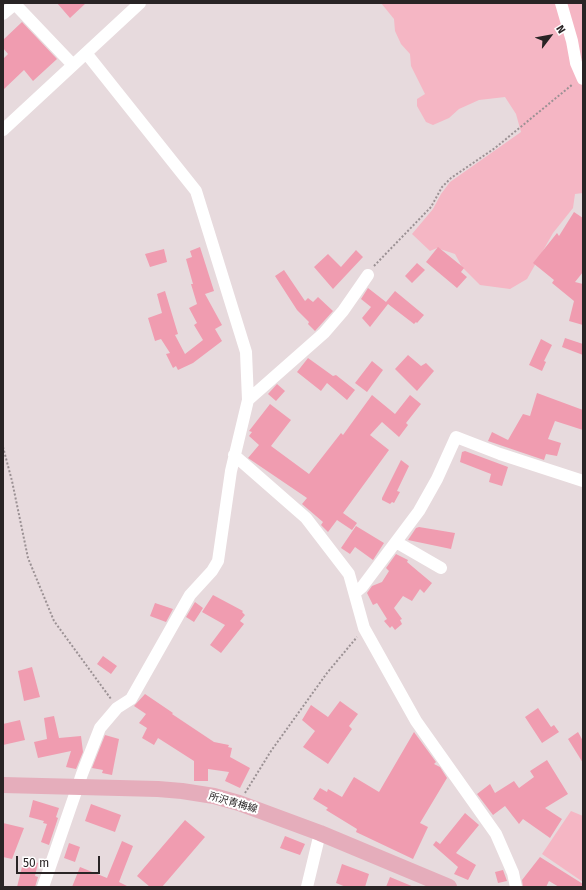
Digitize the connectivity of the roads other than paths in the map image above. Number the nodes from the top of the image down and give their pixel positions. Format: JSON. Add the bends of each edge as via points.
{"nodes":[{"id":1,"x":140,"y":3,"type":"edge"},
{"id":2,"x":561,"y":3,"type":"edge"},
{"id":3,"x":14,"y":4,"type":"edge"},
{"id":4,"x":3,"y":14,"type":"edge"},
{"id":5,"x":86,"y":53,"type":"junction"},
{"id":6,"x":73,"y":65,"type":"junction"},
{"id":7,"x":582,"y":78,"type":"edge"},
{"id":8,"x":3,"y":130,"type":"edge"},
{"id":9,"x":368,"y":275,"type":"road end"},
{"id":10,"x":248,"y":400,"type":"junction"},
{"id":11,"x":234,"y":455,"type":"junction"},
{"id":12,"x":583,"y":481,"type":"edge"},
{"id":13,"x":396,"y":542,"type":"junction"},
{"id":14,"x":441,"y":568,"type":"dead end"},
{"id":15,"x":355,"y":592,"type":"junction"},
{"id":16,"x":3,"y":785,"type":"edge"},
{"id":17,"x":78,"y":786,"type":"junction"},
{"id":18,"x":320,"y":833,"type":"junction"},
{"id":19,"x":43,"y":887,"type":"edge"},
{"id":20,"x":307,"y":887,"type":"edge"},
{"id":21,"x":449,"y":887,"type":"edge"},
{"id":22,"x":516,"y":887,"type":"edge"}],
"edges":[{"from":1,"to":5,"type":"street"},
{"from":2,"to":7,"type":"street"},
{"from":3,"to":4,"type":"street"},
{"from":3,"to":6,"type":"street"},
{"from":5,"to":6,"type":"street"},
{"from":5,"to":10,"type":"street","via":[[196,190],[246,352]]},
{"from":6,"to":8,"type":"street"},
{"from":9,"to":10,"type":"street","via":[[324,333]]},
{"from":10,"to":11,"type":"street"},
{"from":11,"to":15,"type":"street","via":[[306,518],[349,574]]},
{"from":11,"to":17,"type":"street","via":[[218,561],[190,595],[131,699],[117,708],[100,728]]},
{"from":12,"to":13,"type":"street","via":[[456,437],[419,512]]},
{"from":13,"to":14,"type":"street"},
{"from":13,"to":15,"type":"street","via":[[362,588]]},
{"from":15,"to":22,"type":"street","via":[[364,628],[416,721],[496,834],[513,873]]},
{"from":16,"to":17,"type":"main road","name":"所沢青梅線"},
{"from":17,"to":18,"type":"main road","name":"所沢青梅線","via":[[182,791],[239,803]]},
{"from":17,"to":19,"type":"street"},
{"from":18,"to":20,"type":"street"},
{"from":18,"to":21,"type":"main road","name":"所沢青梅線"}]}
